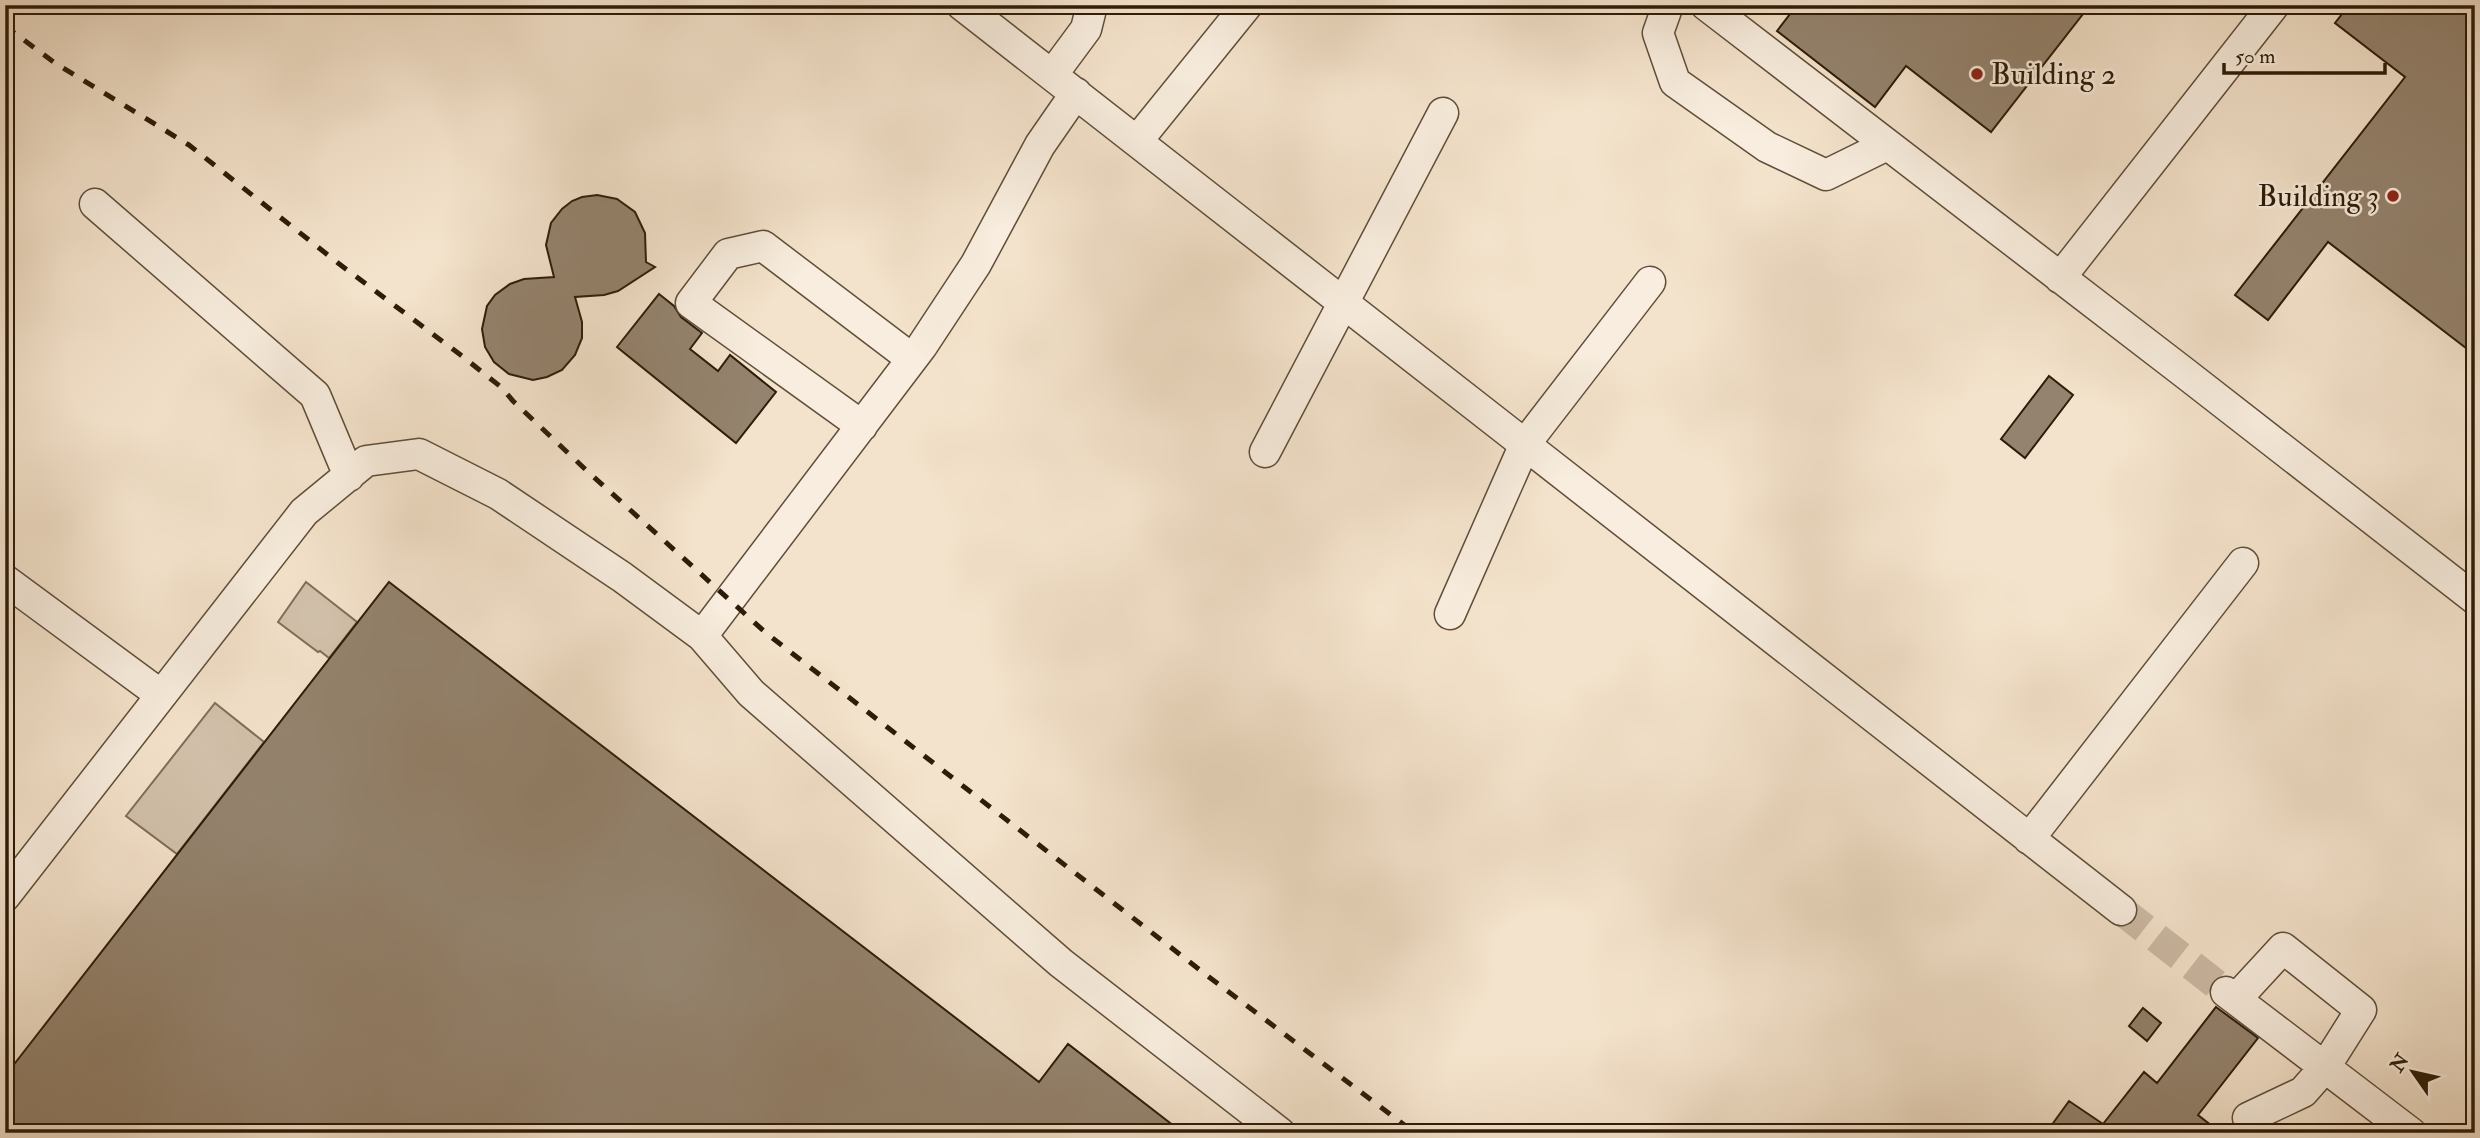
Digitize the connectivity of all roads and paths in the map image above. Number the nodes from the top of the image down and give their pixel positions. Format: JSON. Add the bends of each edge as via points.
{"nodes":[{"id":1,"x":962,"y":5,"type":"edge"},
{"id":2,"x":1092,"y":5,"type":"edge"},
{"id":3,"x":1247,"y":5,"type":"edge"},
{"id":4,"x":1668,"y":5,"type":"edge"},
{"id":5,"x":1706,"y":5,"type":"edge"},
{"id":6,"x":2274,"y":5,"type":"edge"},
{"id":7,"x":1052,"y":75,"type":"junction"},
{"id":8,"x":1076,"y":93,"type":"junction"},
{"id":9,"x":1443,"y":113,"type":"dead end"},
{"id":10,"x":1137,"y":141,"type":"junction"},
{"id":11,"x":1887,"y":145,"type":"junction"},
{"id":12,"x":94,"y":204,"type":"dead end"},
{"id":13,"x":2060,"y":278,"type":"junction"},
{"id":14,"x":1650,"y":282,"type":"dead end"},
{"id":15,"x":1344,"y":303,"type":"junction"},
{"id":16,"x":912,"y":359,"type":"junction"},
{"id":17,"x":862,"y":426,"type":"junction"},
{"id":18,"x":1525,"y":444,"type":"junction"},
{"id":19,"x":1265,"y":452,"type":"dead end"},
{"id":20,"x":349,"y":476,"type":"junction"},
{"id":21,"x":2243,"y":563,"type":"dead end"},
{"id":22,"x":5,"y":580,"type":"edge"},
{"id":23,"x":2475,"y":599,"type":"edge"},
{"id":24,"x":1450,"y":614,"type":"dead end"},
{"id":25,"x":702,"y":636,"type":"junction"},
{"id":26,"x":161,"y":695,"type":"junction"},
{"id":27,"x":2029,"y":839,"type":"junction"},
{"id":28,"x":5,"y":896,"type":"edge"},
{"id":29,"x":2121,"y":910,"type":"tunnel mouth"},
{"id":30,"x":2325,"y":1067,"type":"junction"},
{"id":31,"x":2248,"y":1118,"type":"dead end"},
{"id":32,"x":1280,"y":1133,"type":"edge"},
{"id":33,"x":2411,"y":1133,"type":"edge"}],
"edges":[{"from":1,"to":7,"type":"lane"},
{"from":2,"to":7,"type":"lane","via":[[1086,29]]},
{"from":3,"to":10,"type":"lane"},
{"from":4,"to":11,"type":"lane","via":[[1658,33],[1675,82],[1768,147],[1826,175]]},
{"from":5,"to":11,"type":"lane"},
{"from":6,"to":13,"type":"lane"},
{"from":7,"to":8,"type":"lane"},
{"from":8,"to":10,"type":"lane"},
{"from":8,"to":16,"type":"lane","via":[[1040,145],[976,264]]},
{"from":9,"to":15,"type":"lane"},
{"from":10,"to":15,"type":"lane"},
{"from":11,"to":13,"type":"lane"},
{"from":12,"to":20,"type":"lane","via":[[315,395]]},
{"from":13,"to":23,"type":"lane"},
{"from":14,"to":18,"type":"lane"},
{"from":15,"to":18,"type":"lane"},
{"from":15,"to":19,"type":"lane"},
{"from":16,"to":17,"type":"lane"},
{"from":16,"to":17,"type":"lane","via":[[764,246],[728,254],[691,303]]},
{"from":17,"to":25,"type":"lane"},
{"from":18,"to":24,"type":"lane"},
{"from":18,"to":27,"type":"lane"},
{"from":20,"to":25,"type":"lane","via":[[366,461],[419,454],[498,494]]},
{"from":20,"to":26,"type":"lane","via":[[304,512]]},
{"from":21,"to":27,"type":"lane"},
{"from":22,"to":26,"type":"lane"},
{"from":25,"to":32,"type":"lane","via":[[751,693],[1050,954]]},
{"from":26,"to":28,"type":"lane"},
{"from":27,"to":29,"type":"lane"},
{"from":30,"to":30,"type":"lane","via":[[2231,995],[2283,948],[2361,1010]]},
{"from":30,"to":31,"type":"lane","via":[[2303,1092]]},
{"from":30,"to":33,"type":"lane"}]}
